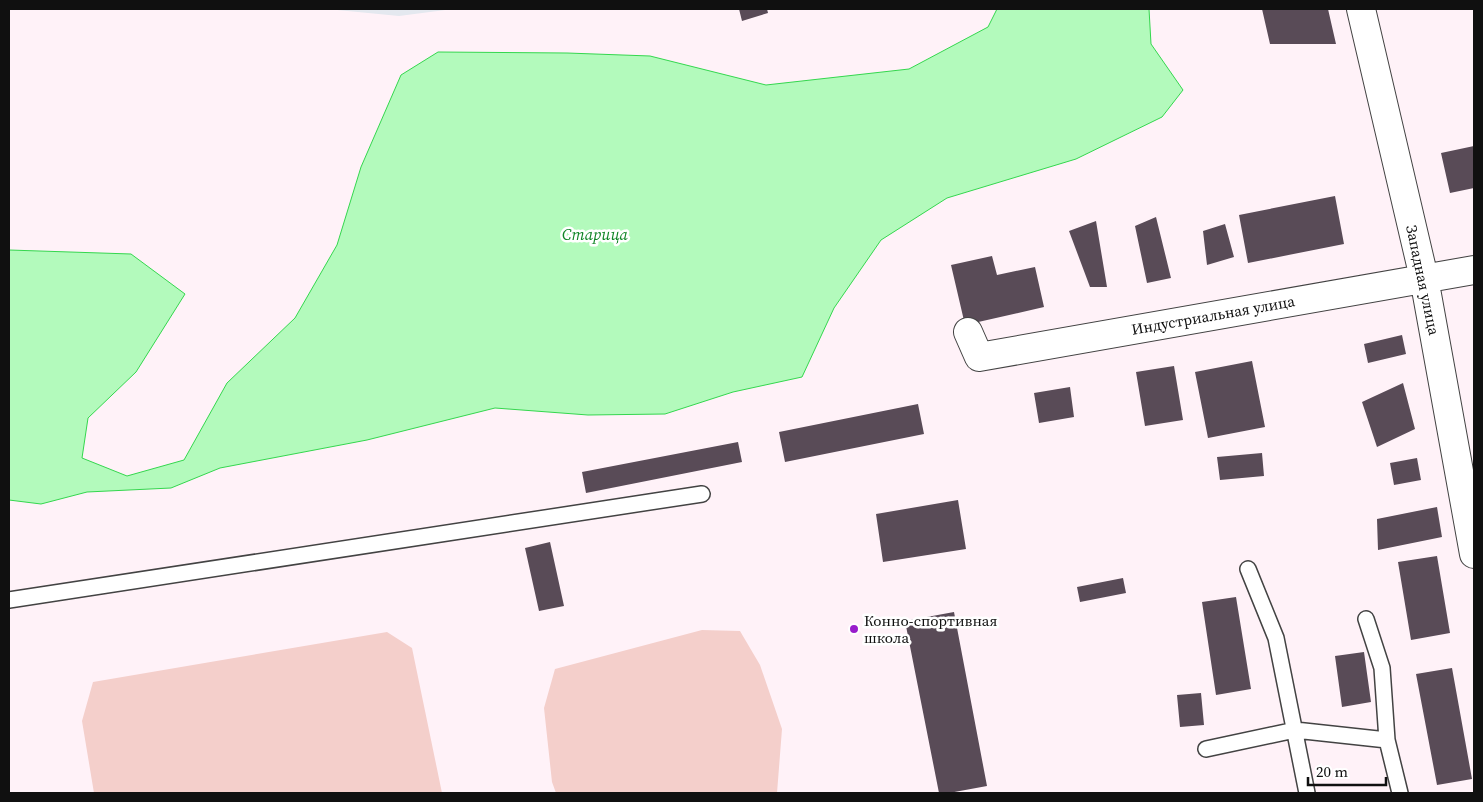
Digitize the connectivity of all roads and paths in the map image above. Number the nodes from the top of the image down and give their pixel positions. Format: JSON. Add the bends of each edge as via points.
{"nodes":[{"id":1,"x":1362,"y":9,"type":"edge"},
{"id":2,"x":1474,"y":270,"type":"edge"},
{"id":3,"x":1424,"y":278,"type":"junction"},
{"id":4,"x":968,"y":332,"type":"dead end"},
{"id":5,"x":702,"y":494,"type":"dead end"},
{"id":6,"x":1474,"y":554,"type":"edge"},
{"id":7,"x":1248,"y":568,"type":"dead end"},
{"id":8,"x":9,"y":600,"type":"edge"},
{"id":9,"x":1366,"y":619,"type":"dead end"},
{"id":10,"x":1295,"y":730,"type":"junction"},
{"id":11,"x":1387,"y":740,"type":"junction"},
{"id":12,"x":1206,"y":749,"type":"dead end"},
{"id":13,"x":1307,"y":793,"type":"edge"},
{"id":14,"x":1400,"y":793,"type":"edge"}],
"edges":[{"from":1,"to":3,"type":"street","name":"Западная улица"},
{"from":2,"to":3,"type":"street","name":"Индустриальная улица"},
{"from":3,"to":4,"type":"street","name":"Индустриальная улица","via":[[979,357]]},
{"from":3,"to":6,"type":"street","name":"Западная улица"},
{"from":5,"to":8,"type":"lane"},
{"from":7,"to":10,"type":"lane","via":[[1276,638]]},
{"from":9,"to":11,"type":"lane","via":[[1382,668]]},
{"from":10,"to":11,"type":"lane"},
{"from":10,"to":12,"type":"lane"},
{"from":10,"to":13,"type":"lane"},
{"from":11,"to":14,"type":"lane"}]}
